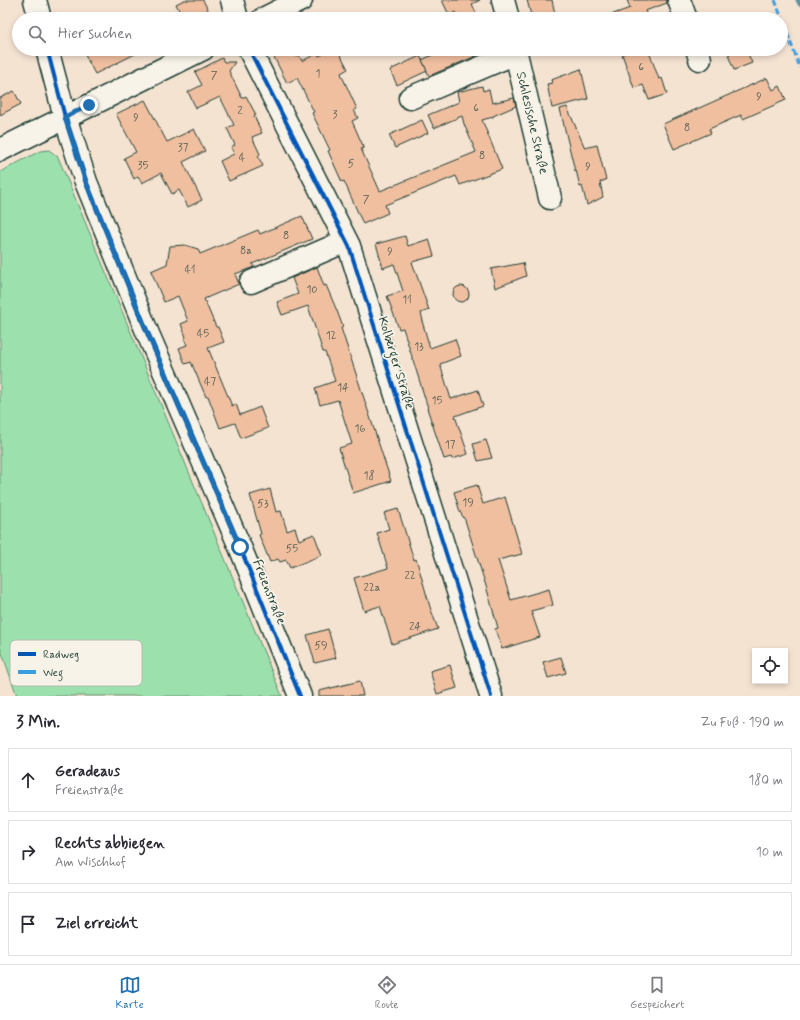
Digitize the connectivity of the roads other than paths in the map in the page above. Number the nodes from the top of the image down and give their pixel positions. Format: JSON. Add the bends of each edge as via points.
{"nodes":[{"id":1,"x":35,"y":0,"type":"edge"},
{"id":2,"x":232,"y":0,"type":"edge"},
{"id":3,"x":301,"y":0,"type":"edge"},
{"id":4,"x":503,"y":0,"type":"edge"},
{"id":5,"x":678,"y":0,"type":"edge"},
{"id":6,"x":38,"y":12,"type":"edge"},
{"id":7,"x":235,"y":12,"type":"edge"},
{"id":8,"x":277,"y":12,"type":"edge"},
{"id":9,"x":506,"y":12,"type":"edge"},
{"id":10,"x":683,"y":12,"type":"edge"},
{"id":11,"x":49,"y":56,"type":"edge"},
{"id":12,"x":189,"y":56,"type":"edge"},
{"id":13,"x":253,"y":56,"type":"edge"},
{"id":14,"x":504,"y":56,"type":"edge"},
{"id":15,"x":516,"y":56,"type":"edge"},
{"id":16,"x":410,"y":98,"type":"dead end"},
{"id":17,"x":65,"y":117,"type":"junction"},
{"id":18,"x":0,"y":150,"type":"edge"},
{"id":19,"x":550,"y":198,"type":"dead end"},
{"id":20,"x":346,"y":241,"type":"junction"},
{"id":21,"x":251,"y":282,"type":"dead end"},
{"id":22,"x":300,"y":696,"type":"edge"},
{"id":23,"x":491,"y":696,"type":"edge"}],
"edges":[{"from":1,"to":6,"type":"street"},
{"from":2,"to":7,"type":"street"},
{"from":3,"to":8,"type":"street"},
{"from":4,"to":9,"type":"street"},
{"from":5,"to":10,"type":"street"},
{"from":11,"to":17,"type":"street","name":"Freienstraße"},
{"from":12,"to":17,"type":"street"},
{"from":13,"to":20,"type":"street","name":"Kolberger Straße"},
{"from":14,"to":16,"type":"street"},
{"from":15,"to":19,"type":"street","name":"Schlesische Straße"},
{"from":17,"to":18,"type":"street"},
{"from":17,"to":22,"type":"street","name":"Freienstraße","via":[[89,190]]},
{"from":20,"to":21,"type":"street"},
{"from":20,"to":23,"type":"street","name":"Kolberger Straße"}]}
